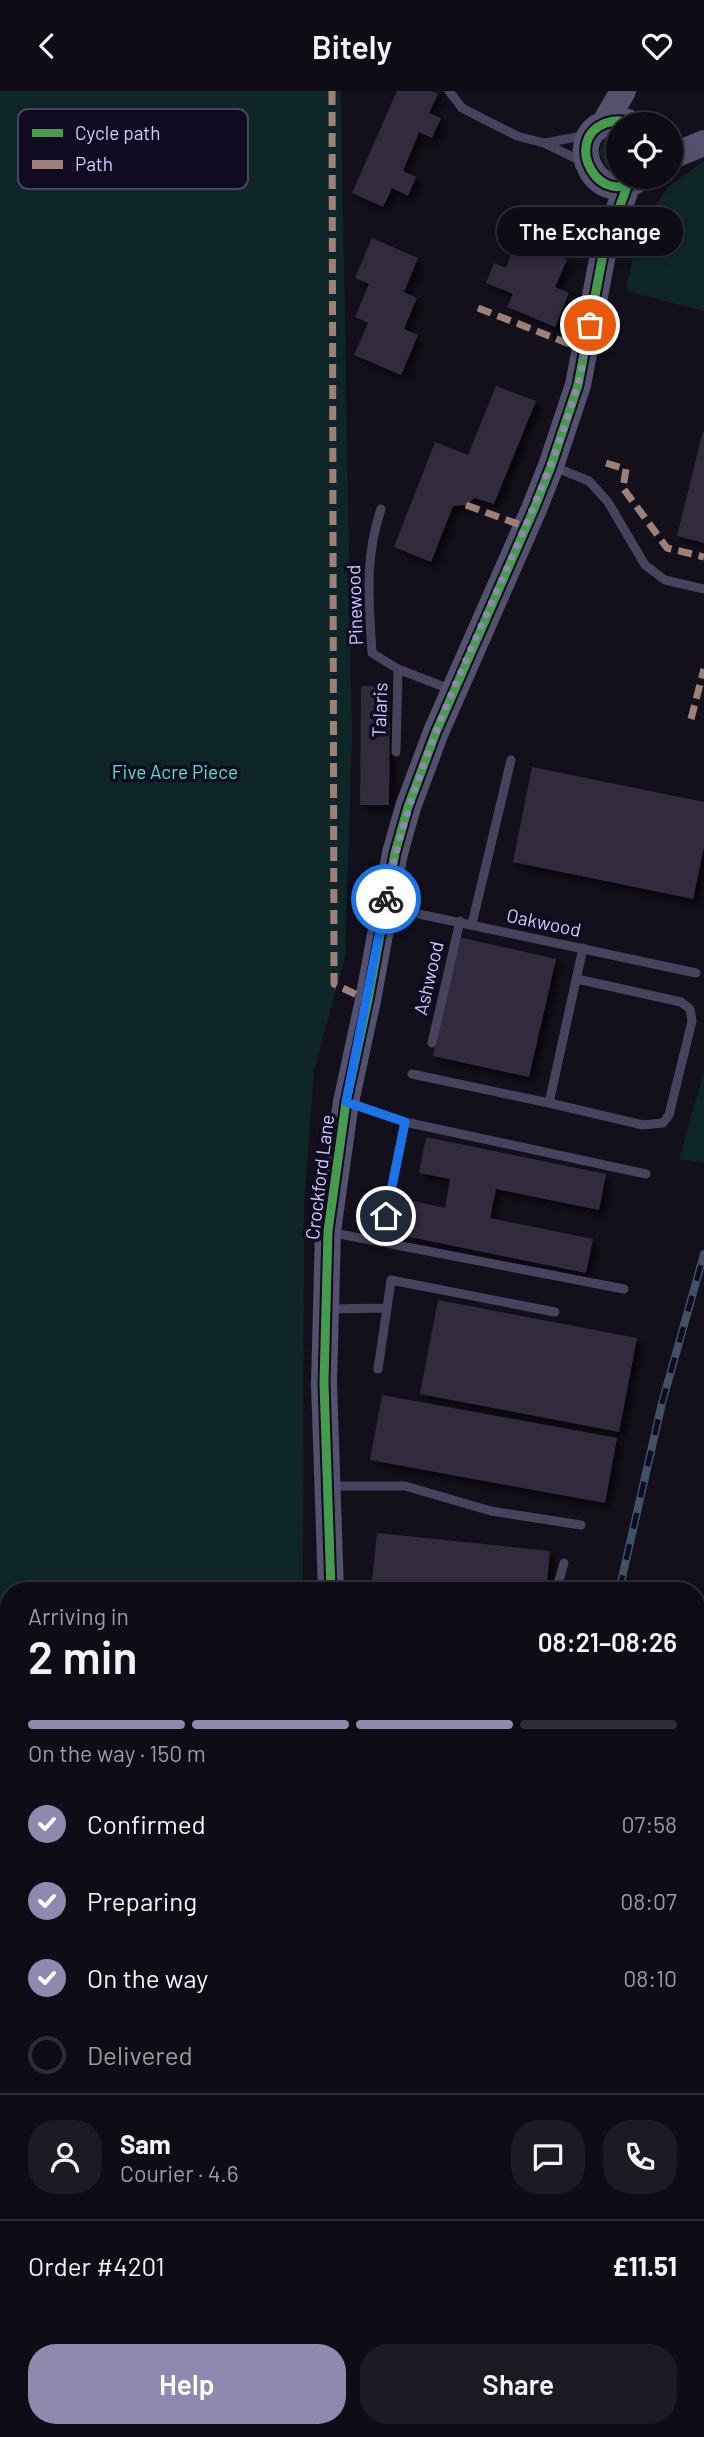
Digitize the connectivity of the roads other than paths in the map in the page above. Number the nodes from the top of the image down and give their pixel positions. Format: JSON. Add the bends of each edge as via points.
{"nodes":[{"id":1,"x":449,"y":91,"type":"edge"},
{"id":2,"x":623,"y":91,"type":"edge"},
{"id":3,"x":634,"y":91,"type":"edge"},
{"id":4,"x":634,"y":112,"type":"edge"},
{"id":5,"x":606,"y":125,"type":"edge"},
{"id":6,"x":598,"y":129,"type":"junction"},
{"id":7,"x":544,"y":143,"type":"junction"},
{"id":8,"x":593,"y":173,"type":"junction"},
{"id":9,"x":606,"y":183,"type":"edge"},
{"id":10,"x":630,"y":189,"type":"edge"},
{"id":11,"x":604,"y":249,"type":"junction"},
{"id":12,"x":551,"y":466,"type":"junction"},
{"id":13,"x":381,"y":509,"type":"dead end"},
{"id":14,"x":704,"y":589,"type":"edge"},
{"id":15,"x":398,"y":669,"type":"junction"},
{"id":16,"x":454,"y":691,"type":"junction"},
{"id":17,"x":396,"y":752,"type":"dead end"},
{"id":18,"x":511,"y":760,"type":"dead end"},
{"id":19,"x":385,"y":907,"type":"junction"},
{"id":20,"x":460,"y":921,"type":"junction"},
{"id":21,"x":472,"y":924,"type":"junction"},
{"id":22,"x":583,"y":948,"type":"junction"},
{"id":23,"x":696,"y":973,"type":"dead end"},
{"id":24,"x":577,"y":979,"type":"junction"},
{"id":25,"x":432,"y":1043,"type":"dead end"},
{"id":26,"x":412,"y":1074,"type":"dead end"},
{"id":27,"x":346,"y":1102,"type":"junction"},
{"id":28,"x":549,"y":1103,"type":"junction"},
{"id":29,"x":405,"y":1122,"type":"junction"},
{"id":30,"x":646,"y":1174,"type":"dead end"},
{"id":31,"x":328,"y":1231,"type":"junction"},
{"id":32,"x":381,"y":1240,"type":"junction"},
{"id":33,"x":624,"y":1289,"type":"dead end"},
{"id":34,"x":387,"y":1308,"type":"junction"},
{"id":35,"x":324,"y":1309,"type":"junction"},
{"id":36,"x":555,"y":1312,"type":"dead end"},
{"id":37,"x":378,"y":1369,"type":"dead end"},
{"id":38,"x":329,"y":1485,"type":"junction"},
{"id":39,"x":581,"y":1525,"type":"dead end"},
{"id":40,"x":564,"y":1563,"type":"dead end"},
{"id":41,"x":331,"y":1582,"type":"edge"},
{"id":42,"x":559,"y":1582,"type":"edge"}],
"edges":[{"from":1,"to":7,"type":"lane","via":[[462,108],[517,136]]},
{"from":2,"to":6,"type":"street"},
{"from":3,"to":4,"type":"street"},
{"from":5,"to":6,"type":"street"},
{"from":6,"to":7,"type":"lane"},
{"from":6,"to":8,"type":"street","name":"Crockford Lane","via":[[586,146]]},
{"from":7,"to":8,"type":"lane"},
{"from":8,"to":9,"type":"street"},
{"from":8,"to":11,"type":"street","name":"Crockford Lane"},
{"from":10,"to":11,"type":"street","name":"Crockford Lane"},
{"from":11,"to":12,"type":"street","name":"Crockford Lane","via":[[578,385]]},
{"from":12,"to":14,"type":"lane","via":[[589,481],[608,502],[645,565],[665,580]]},
{"from":12,"to":16,"type":"street","name":"Crockford Lane"},
{"from":13,"to":15,"type":"lane","name":"Pinewood","via":[[368,572],[372,653]]},
{"from":15,"to":16,"type":"lane","name":"Pinewood"},
{"from":15,"to":17,"type":"lane","name":"Talaris"},
{"from":16,"to":19,"type":"street","name":"Crockford Lane","via":[[408,807]]},
{"from":18,"to":21,"type":"lane"},
{"from":19,"to":20,"type":"lane","name":"Oakwood"},
{"from":19,"to":27,"type":"street","name":"Crockford Lane"},
{"from":20,"to":21,"type":"lane","name":"Oakwood"},
{"from":20,"to":25,"type":"lane","name":"Ashwood"},
{"from":21,"to":22,"type":"lane","name":"Oakwood"},
{"from":22,"to":23,"type":"lane","name":"Oakwood"},
{"from":22,"to":24,"type":"lane"},
{"from":24,"to":28,"type":"lane"},
{"from":24,"to":28,"type":"lane","via":[[681,1003],[690,1009],[692,1021],[669,1115],[663,1123],[643,1125]]},
{"from":26,"to":28,"type":"lane"},
{"from":27,"to":29,"type":"lane"},
{"from":27,"to":31,"type":"street","name":"Crockford Lane"},
{"from":29,"to":30,"type":"lane"},
{"from":29,"to":32,"type":"lane"},
{"from":31,"to":32,"type":"lane"},
{"from":31,"to":35,"type":"street","name":"Crockford Lane"},
{"from":32,"to":33,"type":"lane"},
{"from":34,"to":35,"type":"lane"},
{"from":34,"to":36,"type":"lane","via":[[391,1280]]},
{"from":34,"to":37,"type":"lane"},
{"from":35,"to":38,"type":"street","name":"Crockford Lane"},
{"from":38,"to":39,"type":"lane","via":[[405,1486],[491,1511]]},
{"from":38,"to":41,"type":"street","name":"Crockford Lane"},
{"from":40,"to":42,"type":"lane"}]}
